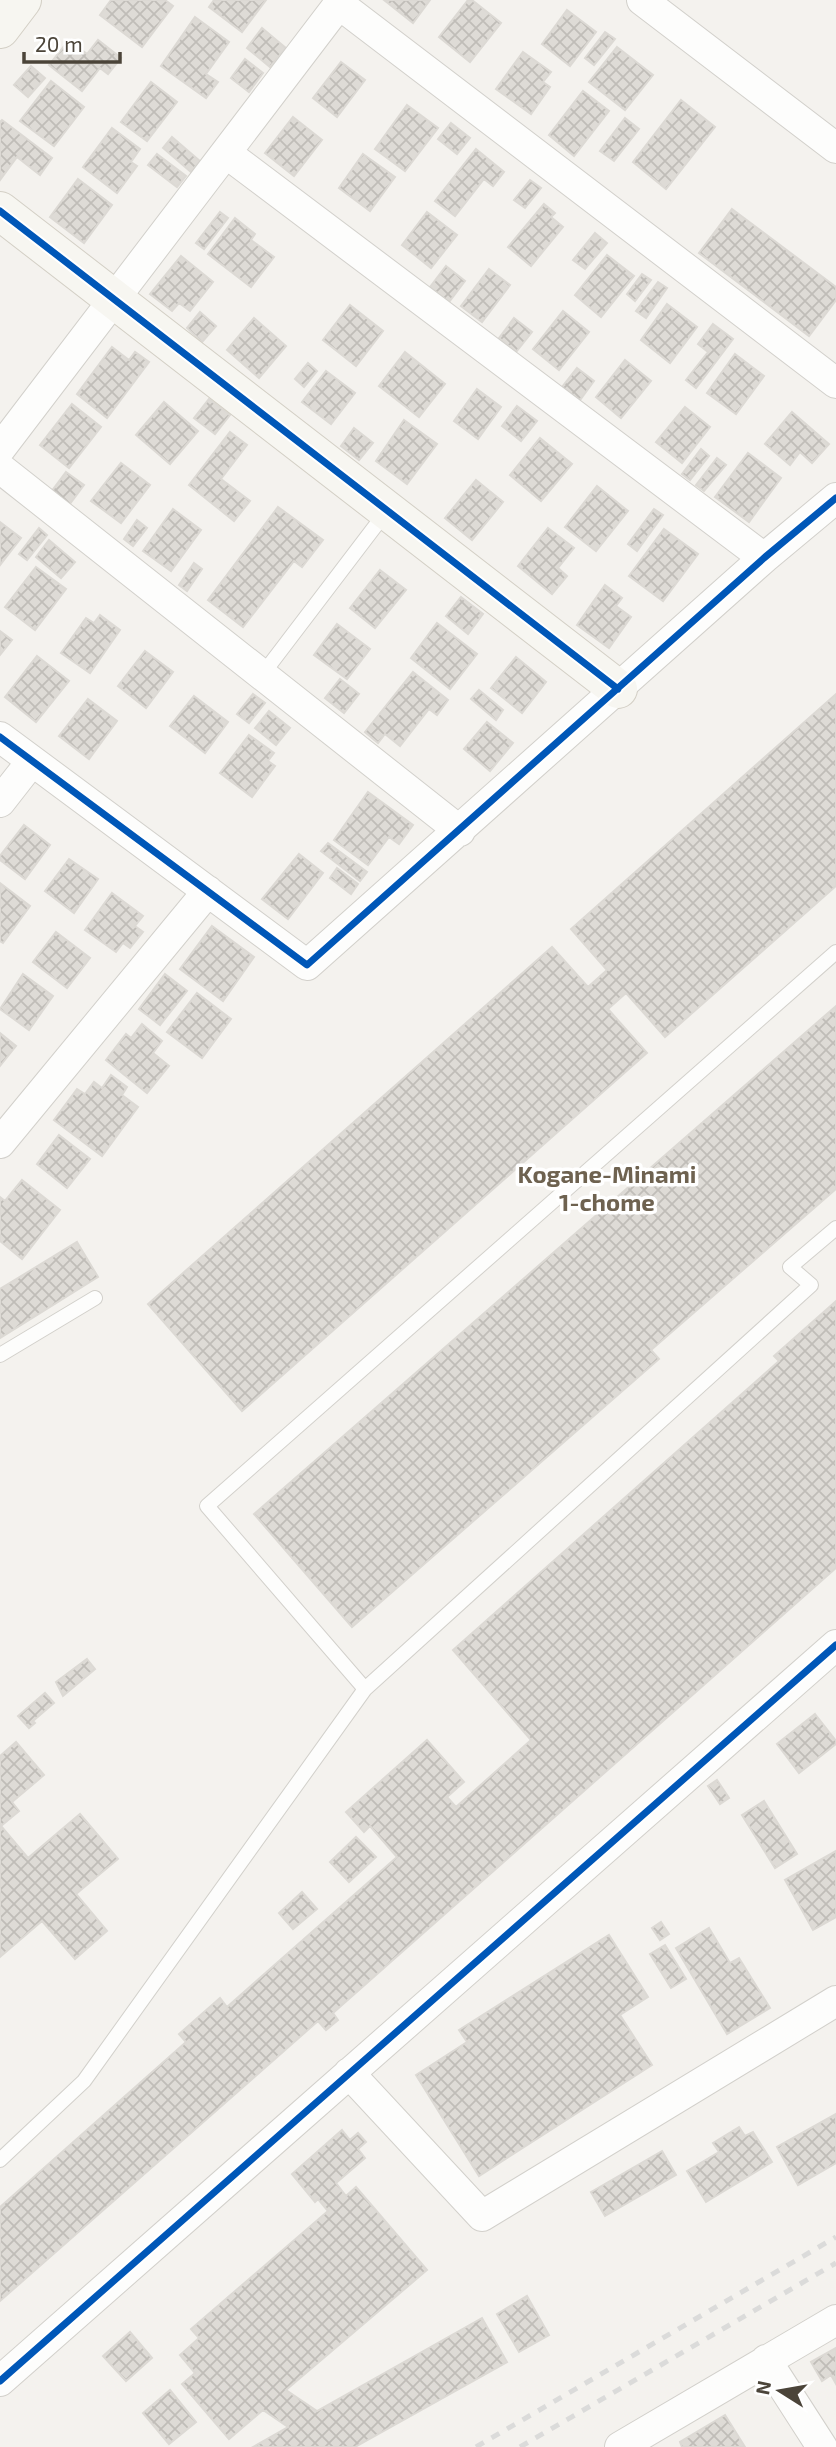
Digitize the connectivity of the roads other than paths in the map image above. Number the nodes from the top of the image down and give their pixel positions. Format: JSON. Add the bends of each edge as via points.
{"nodes":[{"id":1,"x":22,"y":0,"type":"edge"},
{"id":2,"x":642,"y":0,"type":"edge"},
{"id":3,"x":340,"y":2,"type":"edge"},
{"id":4,"x":0,"y":29,"type":"edge"},
{"id":5,"x":836,"y":148,"type":"edge"},
{"id":6,"x":226,"y":153,"type":"junction"},
{"id":7,"x":0,"y":211,"type":"edge"},
{"id":8,"x":115,"y":300,"type":"junction"},
{"id":9,"x":836,"y":383,"type":"edge"},
{"id":10,"x":0,"y":449,"type":"edge"},
{"id":11,"x":0,"y":468,"type":"edge"},
{"id":12,"x":836,"y":498,"type":"edge"},
{"id":13,"x":387,"y":510,"type":"junction"},
{"id":14,"x":764,"y":558,"type":"junction"},
{"id":15,"x":262,"y":675,"type":"junction"},
{"id":16,"x":618,"y":689,"type":"junction"},
{"id":17,"x":0,"y":737,"type":"edge"},
{"id":18,"x":32,"y":761,"type":"junction"},
{"id":19,"x":0,"y":802,"type":"edge"},
{"id":20,"x":460,"y":831,"type":"junction"},
{"id":21,"x":208,"y":891,"type":"junction"},
{"id":22,"x":836,"y":952,"type":"edge"},
{"id":23,"x":0,"y":1143,"type":"edge"},
{"id":24,"x":836,"y":1227,"type":"edge"},
{"id":25,"x":95,"y":1298,"type":"dead end"},
{"id":26,"x":0,"y":1355,"type":"edge"},
{"id":27,"x":836,"y":1644,"type":"edge"},
{"id":28,"x":365,"y":1689,"type":"junction"},
{"id":29,"x":836,"y":2001,"type":"edge"},
{"id":30,"x":349,"y":2073,"type":"junction"},
{"id":31,"x":0,"y":2160,"type":"edge"},
{"id":32,"x":836,"y":2320,"type":"edge"},
{"id":33,"x":766,"y":2360,"type":"junction"},
{"id":34,"x":0,"y":2381,"type":"edge"},
{"id":35,"x":620,"y":2447,"type":"edge"},
{"id":36,"x":822,"y":2447,"type":"edge"}],
"edges":[{"from":1,"to":4,"type":"street"},
{"from":2,"to":5,"type":"street"},
{"from":3,"to":6,"type":"street"},
{"from":3,"to":9,"type":"street"},
{"from":6,"to":8,"type":"street"},
{"from":6,"to":14,"type":"street"},
{"from":7,"to":8,"type":"street"},
{"from":8,"to":10,"type":"street"},
{"from":8,"to":13,"type":"street"},
{"from":11,"to":15,"type":"street"},
{"from":12,"to":14,"type":"street"},
{"from":13,"to":15,"type":"lane"},
{"from":13,"to":16,"type":"street"},
{"from":14,"to":16,"type":"street"},
{"from":15,"to":20,"type":"street"},
{"from":16,"to":20,"type":"street"},
{"from":17,"to":18,"type":"street"},
{"from":18,"to":19,"type":"street"},
{"from":18,"to":21,"type":"street"},
{"from":20,"to":21,"type":"street","via":[[307,965]]},
{"from":21,"to":23,"type":"street"},
{"from":22,"to":28,"type":"lane","via":[[207,1506]]},
{"from":24,"to":28,"type":"lane","via":[[790,1267],[811,1285]]},
{"from":25,"to":26,"type":"lane"},
{"from":27,"to":30,"type":"street"},
{"from":28,"to":31,"type":"lane","via":[[84,2081]]},
{"from":29,"to":30,"type":"street","via":[[482,2216]]},
{"from":30,"to":34,"type":"street"},
{"from":32,"to":33,"type":"street"},
{"from":33,"to":35,"type":"street"},
{"from":33,"to":36,"type":"street"}]}
